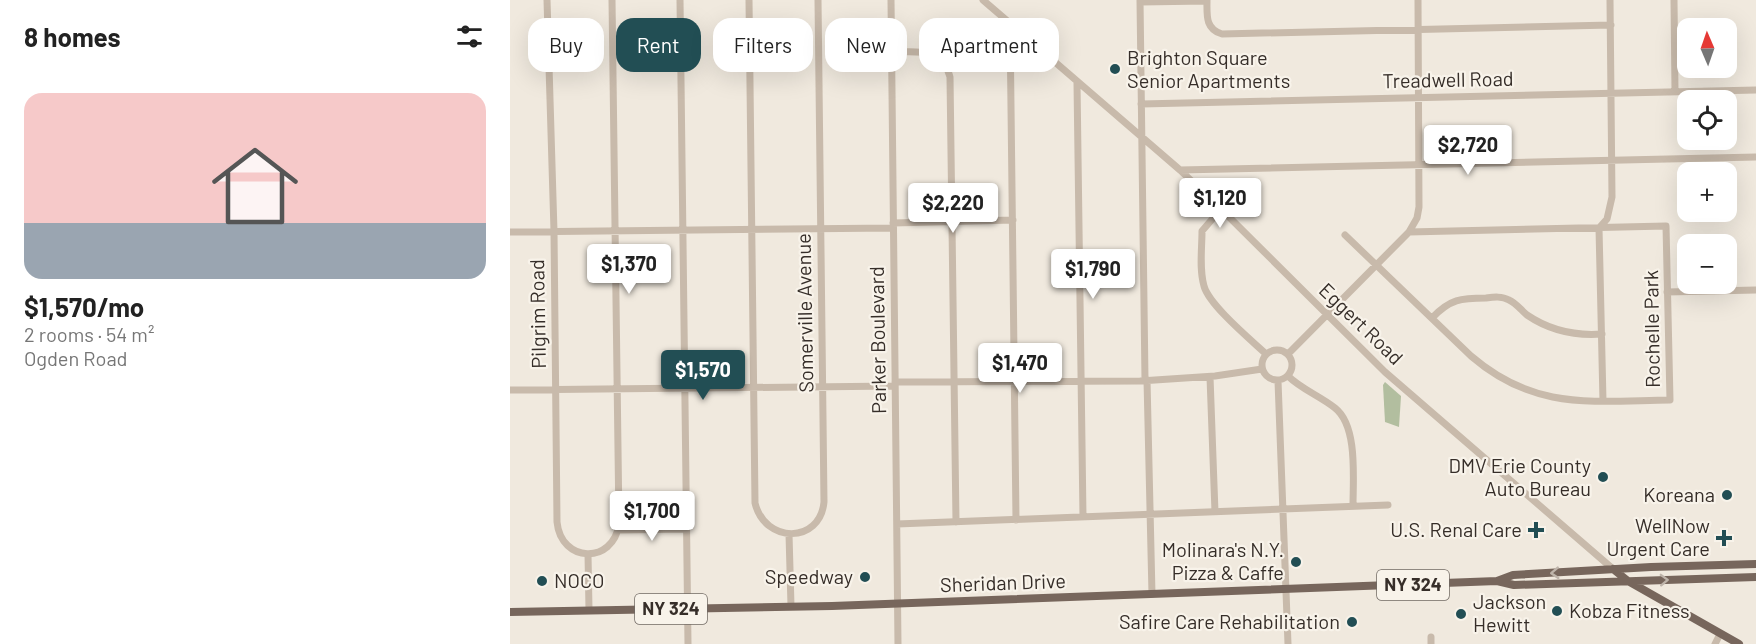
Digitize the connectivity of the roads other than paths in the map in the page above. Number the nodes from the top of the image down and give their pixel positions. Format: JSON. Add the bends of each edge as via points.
{"nodes":[{"id":1,"x":547,"y":0,"type":"edge"},
{"id":2,"x":612,"y":0,"type":"edge"},
{"id":3,"x":680,"y":0,"type":"edge"},
{"id":4,"x":749,"y":0,"type":"edge"},
{"id":5,"x":818,"y":0,"type":"edge"},
{"id":6,"x":891,"y":0,"type":"edge"},
{"id":7,"x":983,"y":0,"type":"edge"},
{"id":8,"x":1207,"y":0,"type":"edge"},
{"id":9,"x":1418,"y":0,"type":"edge"},
{"id":10,"x":1610,"y":0,"type":"edge"},
{"id":11,"x":1674,"y":0,"type":"edge"},
{"id":12,"x":1140,"y":1,"type":"edge"},
{"id":13,"x":891,"y":18,"type":"edge"},
{"id":14,"x":1003,"y":18,"type":"edge"},
{"id":15,"x":1611,"y":25,"type":"junction"},
{"id":16,"x":1418,"y":30,"type":"junction"},
{"id":17,"x":907,"y":52,"type":"edge"},
{"id":18,"x":1059,"y":67,"type":"edge"},
{"id":19,"x":891,"y":72,"type":"edge"},
{"id":20,"x":1011,"y":72,"type":"edge"},
{"id":21,"x":1077,"y":83,"type":"junction"},
{"id":22,"x":1756,"y":90,"type":"edge"},
{"id":23,"x":1675,"y":91,"type":"junction"},
{"id":24,"x":1611,"y":93,"type":"junction"},
{"id":25,"x":1419,"y":97,"type":"junction"},
{"id":26,"x":1142,"y":104,"type":"junction"},
{"id":27,"x":1142,"y":138,"type":"junction"},
{"id":28,"x":1756,"y":157,"type":"edge"},
{"id":29,"x":1611,"y":160,"type":"junction"},
{"id":30,"x":1419,"y":164,"type":"junction"},
{"id":31,"x":1180,"y":170,"type":"junction"},
{"id":32,"x":1221,"y":209,"type":"junction"},
{"id":33,"x":1013,"y":220,"type":"junction"},
{"id":34,"x":952,"y":222,"type":"junction"},
{"id":35,"x":893,"y":226,"type":"junction"},
{"id":36,"x":1599,"y":228,"type":"junction"},
{"id":37,"x":821,"y":229,"type":"junction"},
{"id":38,"x":683,"y":230,"type":"junction"},
{"id":39,"x":752,"y":230,"type":"junction"},
{"id":40,"x":554,"y":231,"type":"junction"},
{"id":41,"x":616,"y":231,"type":"junction"},
{"id":42,"x":510,"y":232,"type":"edge"},
{"id":43,"x":1409,"y":232,"type":"junction"},
{"id":44,"x":1345,"y":235,"type":"dead end"},
{"id":45,"x":1378,"y":265,"type":"junction"},
{"id":46,"x":1756,"y":290,"type":"edge"},
{"id":47,"x":1667,"y":292,"type":"junction"},
{"id":48,"x":1328,"y":315,"type":"junction"},
{"id":49,"x":1432,"y":318,"type":"junction"},
{"id":50,"x":1602,"y":334,"type":"junction"},
{"id":51,"x":1266,"y":354,"type":"junction"},
{"id":52,"x":1288,"y":354,"type":"junction"},
{"id":53,"x":1262,"y":369,"type":"junction"},
{"id":54,"x":1288,"y":376,"type":"junction"},
{"id":55,"x":1210,"y":377,"type":"junction"},
{"id":56,"x":1146,"y":380,"type":"junction"},
{"id":57,"x":1014,"y":381,"type":"junction"},
{"id":58,"x":1082,"y":381,"type":"junction"},
{"id":59,"x":1278,"y":381,"type":"junction"},
{"id":60,"x":955,"y":382,"type":"junction"},
{"id":61,"x":895,"y":384,"type":"junction"},
{"id":62,"x":823,"y":387,"type":"junction"},
{"id":63,"x":753,"y":388,"type":"junction"},
{"id":64,"x":618,"y":389,"type":"junction"},
{"id":65,"x":685,"y":389,"type":"junction"},
{"id":66,"x":510,"y":390,"type":"edge"},
{"id":67,"x":556,"y":390,"type":"junction"},
{"id":68,"x":1603,"y":401,"type":"junction"},
{"id":69,"x":1388,"y":505,"type":"dead end"},
{"id":70,"x":1353,"y":506,"type":"junction"},
{"id":71,"x":1283,"y":510,"type":"junction"},
{"id":72,"x":1215,"y":512,"type":"junction"},
{"id":73,"x":1149,"y":515,"type":"junction"},
{"id":74,"x":1083,"y":517,"type":"junction"},
{"id":75,"x":1016,"y":520,"type":"junction"},
{"id":76,"x":956,"y":522,"type":"junction"},
{"id":77,"x":897,"y":524,"type":"junction"},
{"id":78,"x":686,"y":529,"type":"junction"},
{"id":79,"x":618,"y":530,"type":"junction"},
{"id":80,"x":789,"y":534,"type":"junction"},
{"id":81,"x":588,"y":554,"type":"junction"},
{"id":82,"x":1756,"y":564,"type":"edge"},
{"id":83,"x":1613,"y":569,"type":"junction"},
{"id":84,"x":1756,"y":577,"type":"edge"},
{"id":85,"x":1497,"y":581,"type":"junction"},
{"id":86,"x":1628,"y":581,"type":"junction"},
{"id":87,"x":1286,"y":589,"type":"junction"},
{"id":88,"x":1152,"y":594,"type":"junction"},
{"id":89,"x":898,"y":603,"type":"junction"},
{"id":90,"x":790,"y":606,"type":"junction"},
{"id":91,"x":687,"y":608,"type":"junction"},
{"id":92,"x":589,"y":610,"type":"junction"},
{"id":93,"x":510,"y":612,"type":"edge"},
{"id":94,"x":1720,"y":634,"type":"junction"},
{"id":95,"x":688,"y":644,"type":"edge"},
{"id":96,"x":898,"y":644,"type":"edge"},
{"id":97,"x":1288,"y":644,"type":"edge"},
{"id":98,"x":1715,"y":644,"type":"edge"},
{"id":99,"x":1739,"y":644,"type":"edge"}],
"edges":[{"from":1,"to":40,"type":"street","name":"Pilgrim Road"},
{"from":2,"to":41,"type":"street"},
{"from":3,"to":38,"type":"street"},
{"from":4,"to":39,"type":"street"},
{"from":5,"to":37,"type":"street","name":"Somerville Avenue"},
{"from":6,"to":13,"type":"street","name":"Parker Boulevard"},
{"from":7,"to":14,"type":"street","name":"Eggert Road"},
{"from":8,"to":12,"type":"street"},
{"from":8,"to":16,"type":"street","via":[[1208,25],[1222,34]]},
{"from":9,"to":16,"type":"street"},
{"from":10,"to":15,"type":"street"},
{"from":11,"to":23,"type":"street"},
{"from":12,"to":26,"type":"street"},
{"from":15,"to":16,"type":"street"},
{"from":15,"to":24,"type":"street"},
{"from":16,"to":25,"type":"street"},
{"from":17,"to":34,"type":"street","via":[[928,52],[943,61],[949,71]]},
{"from":18,"to":21,"type":"street","name":"Eggert Road"},
{"from":19,"to":35,"type":"street","name":"Parker Boulevard"},
{"from":20,"to":33,"type":"street"},
{"from":21,"to":27,"type":"street","name":"Eggert Road"},
{"from":21,"to":58,"type":"street"},
{"from":22,"to":23,"type":"street","name":"Treadwell Road"},
{"from":23,"to":24,"type":"street","name":"Treadwell Road"},
{"from":24,"to":25,"type":"street","name":"Treadwell Road"},
{"from":24,"to":29,"type":"street"},
{"from":25,"to":26,"type":"street","name":"Treadwell Road"},
{"from":25,"to":30,"type":"street"},
{"from":26,"to":27,"type":"street"},
{"from":27,"to":31,"type":"street","name":"Eggert Road"},
{"from":27,"to":56,"type":"street"},
{"from":28,"to":29,"type":"street"},
{"from":29,"to":30,"type":"street"},
{"from":29,"to":36,"type":"street","via":[[1611,205]]},
{"from":30,"to":31,"type":"street"},
{"from":30,"to":43,"type":"street","via":[[1419,212]]},
{"from":31,"to":32,"type":"street","name":"Eggert Road"},
{"from":32,"to":48,"type":"street","name":"Eggert Road"},
{"from":32,"to":51,"type":"street","via":[[1202,231],[1205,291]]},
{"from":33,"to":34,"type":"street"},
{"from":33,"to":57,"type":"street"},
{"from":34,"to":35,"type":"street"},
{"from":34,"to":60,"type":"street"},
{"from":35,"to":37,"type":"street"},
{"from":35,"to":61,"type":"street","name":"Parker Boulevard"},
{"from":36,"to":43,"type":"street"},
{"from":36,"to":47,"type":"street","name":"Rochelle Park","via":[[1666,226]]},
{"from":36,"to":50,"type":"street"},
{"from":37,"to":39,"type":"street"},
{"from":37,"to":62,"type":"street","name":"Somerville Avenue"},
{"from":38,"to":39,"type":"street"},
{"from":38,"to":41,"type":"street"},
{"from":38,"to":65,"type":"street"},
{"from":39,"to":63,"type":"street"},
{"from":40,"to":41,"type":"street"},
{"from":40,"to":42,"type":"street"},
{"from":40,"to":67,"type":"street","name":"Pilgrim Road"},
{"from":41,"to":64,"type":"street"},
{"from":43,"to":45,"type":"street"},
{"from":44,"to":45,"type":"street","name":"Rochelle Park"},
{"from":45,"to":48,"type":"street"},
{"from":45,"to":49,"type":"street","name":"Rochelle Park"},
{"from":46,"to":47,"type":"street"},
{"from":47,"to":68,"type":"street","name":"Rochelle Park","via":[[1670,400]]},
{"from":48,"to":52,"type":"street"},
{"from":48,"to":83,"type":"street","name":"Eggert Road","via":[[1385,372]]},
{"from":49,"to":50,"type":"street","via":[[1457,300],[1500,297],[1556,330]]},
{"from":49,"to":68,"type":"street","name":"Rochelle Park","via":[[1482,366],[1520,387],[1562,399]]},
{"from":50,"to":68,"type":"street"},
{"from":51,"to":52,"type":"street","via":[[1279,350]]},
{"from":51,"to":53,"type":"street"},
{"from":52,"to":54,"type":"street","via":[[1292,370]]},
{"from":53,"to":55,"type":"street"},
{"from":53,"to":59,"type":"street","via":[[1270,379]]},
{"from":54,"to":59,"type":"street"},
{"from":54,"to":70,"type":"street","via":[[1334,407],[1347,423]]},
{"from":55,"to":56,"type":"street"},
{"from":55,"to":72,"type":"street"},
{"from":56,"to":58,"type":"street"},
{"from":56,"to":73,"type":"street"},
{"from":57,"to":58,"type":"street"},
{"from":57,"to":60,"type":"street"},
{"from":57,"to":75,"type":"street"},
{"from":58,"to":74,"type":"street"},
{"from":59,"to":71,"type":"street"},
{"from":60,"to":61,"type":"street"},
{"from":60,"to":76,"type":"street"},
{"from":61,"to":62,"type":"street"},
{"from":61,"to":77,"type":"street","name":"Parker Boulevard"},
{"from":62,"to":63,"type":"street"},
{"from":62,"to":80,"type":"street","name":"Somerville Avenue","via":[[824,508],[809,528]]},
{"from":63,"to":65,"type":"street"},
{"from":63,"to":80,"type":"street","via":[[755,503],[768,526]]},
{"from":64,"to":65,"type":"street"},
{"from":64,"to":67,"type":"street"},
{"from":64,"to":79,"type":"street"},
{"from":65,"to":78,"type":"street"},
{"from":66,"to":67,"type":"street"},
{"from":67,"to":81,"type":"street","name":"Pilgrim Road","via":[[558,528],[573,550]]},
{"from":69,"to":70,"type":"street"},
{"from":70,"to":71,"type":"street"},
{"from":71,"to":72,"type":"street"},
{"from":71,"to":87,"type":"street"},
{"from":72,"to":73,"type":"street"},
{"from":73,"to":74,"type":"street"},
{"from":73,"to":88,"type":"street"},
{"from":74,"to":75,"type":"street"},
{"from":75,"to":76,"type":"street"},
{"from":76,"to":77,"type":"street"},
{"from":77,"to":89,"type":"street","name":"Parker Boulevard"},
{"from":78,"to":79,"type":"street"},
{"from":78,"to":91,"type":"street"},
{"from":79,"to":81,"type":"street","via":[[605,549]]},
{"from":80,"to":90,"type":"street"},
{"from":81,"to":92,"type":"street"},
{"from":82,"to":83,"type":"main road","name":"Sheridan Drive","number":"NY 324"},
{"from":83,"to":85,"type":"main road","name":"Sheridan Drive","number":"NY 324","one_way":true,"via":[[1513,575]]},
{"from":83,"to":86,"type":"main road","name":"Eggert Road"},
{"from":86,"to":84,"type":"main road","name":"Sheridan Drive","number":"NY 324","one_way":true},
{"from":85,"to":86,"type":"main road","name":"Sheridan Drive","number":"NY 324","via":[[1514,585]]},
{"from":85,"to":87,"type":"main road","name":"Sheridan Drive","number":"NY 324"},
{"from":86,"to":94,"type":"main road","name":"Eggert Road"},
{"from":87,"to":88,"type":"main road","name":"Sheridan Drive","number":"NY 324"},
{"from":87,"to":97,"type":"street"},
{"from":88,"to":89,"type":"main road","name":"Sheridan Drive","number":"NY 324"},
{"from":89,"to":90,"type":"main road","name":"Sheridan Drive","number":"NY 324"},
{"from":89,"to":96,"type":"street","name":"Parker Boulevard"},
{"from":90,"to":91,"type":"main road","name":"Sheridan Drive","number":"NY 324"},
{"from":91,"to":92,"type":"main road","name":"Sheridan Drive","number":"NY 324"},
{"from":91,"to":95,"type":"street"},
{"from":92,"to":93,"type":"main road","name":"Sheridan Drive","number":"NY 324"},
{"from":94,"to":98,"type":"street"},
{"from":94,"to":99,"type":"main road","name":"Eggert Road"}]}
